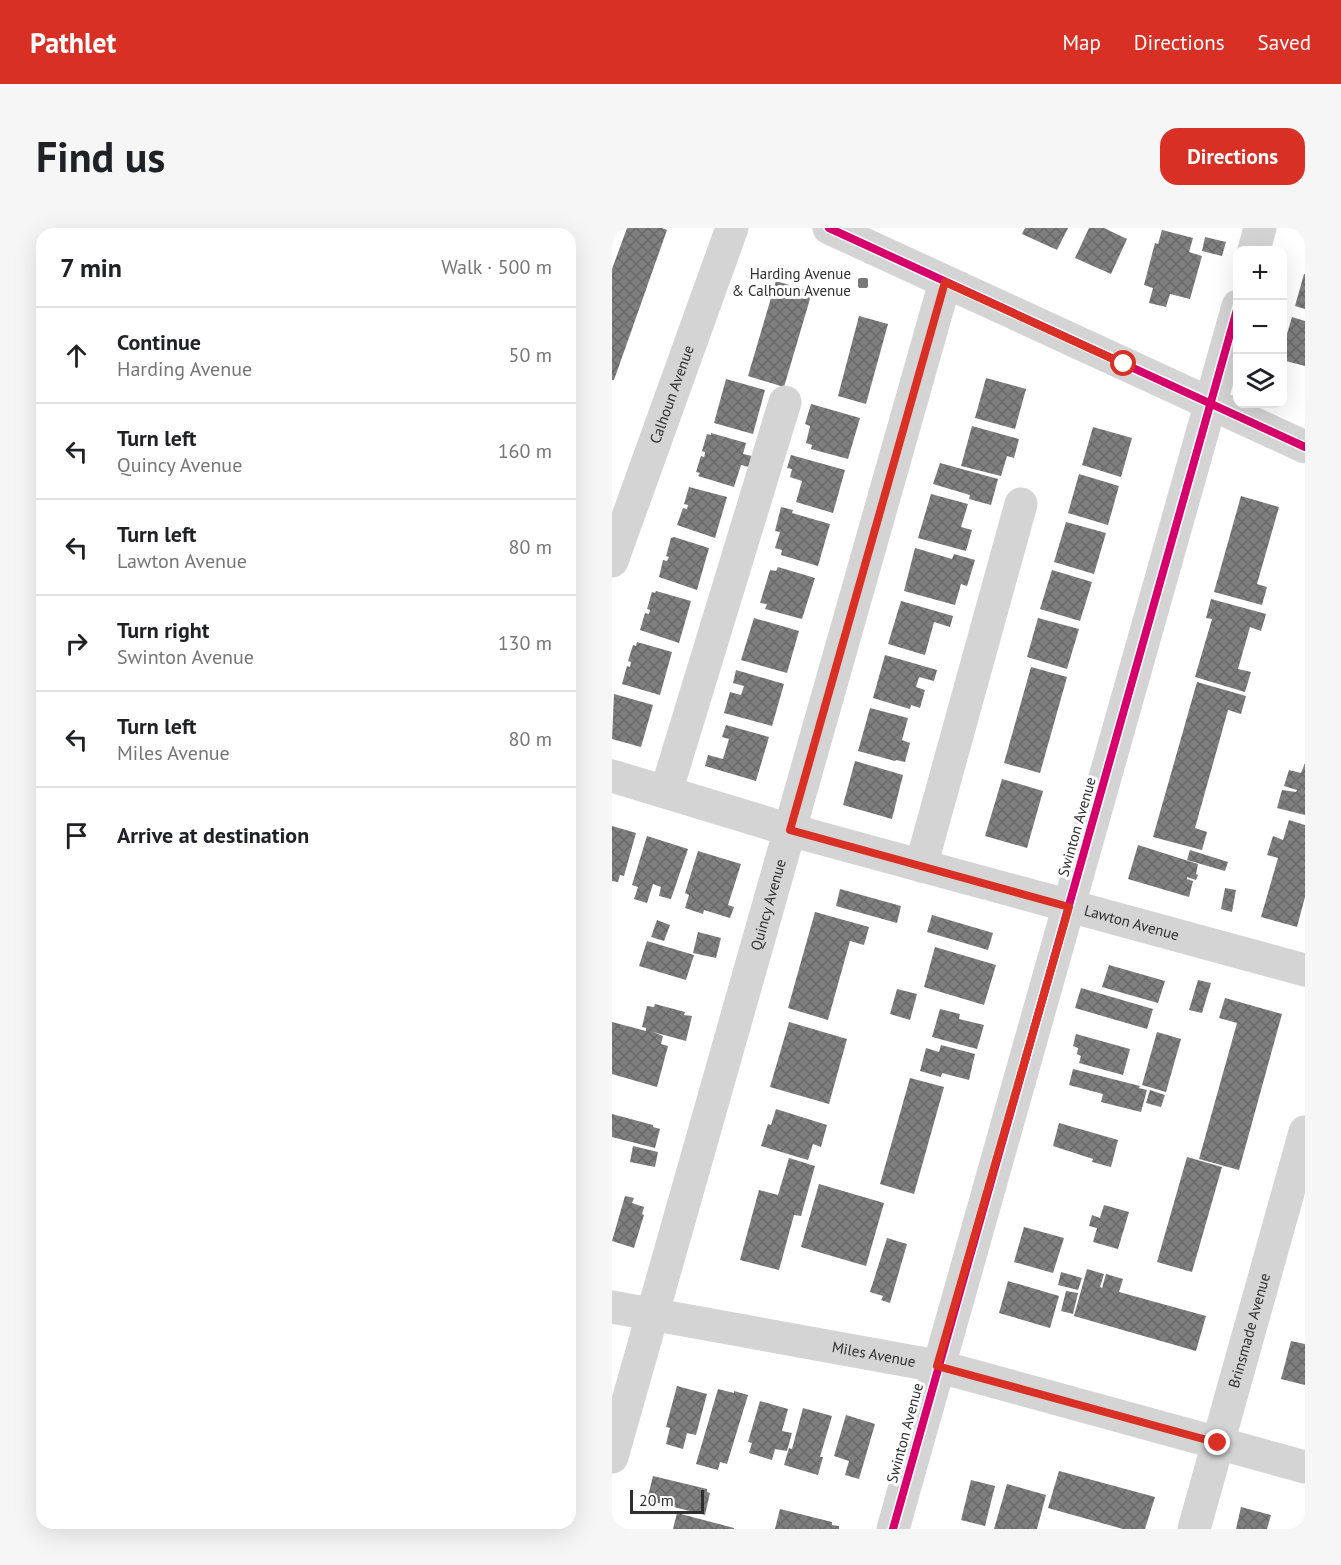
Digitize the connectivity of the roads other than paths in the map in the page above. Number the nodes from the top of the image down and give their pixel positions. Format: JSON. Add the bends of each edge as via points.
{"nodes":[{"id":1,"x":732,"y":228,"type":"edge"},
{"id":2,"x":829,"y":228,"type":"edge"},
{"id":3,"x":1260,"y":228,"type":"edge"},
{"id":4,"x":1255,"y":246,"type":"edge"},
{"id":5,"x":945,"y":282,"type":"junction"},
{"id":6,"x":1233,"y":323,"type":"edge"},
{"id":7,"x":785,"y":402,"type":"dead end"},
{"id":8,"x":1209,"y":403,"type":"junction"},
{"id":9,"x":1305,"y":447,"type":"edge"},
{"id":10,"x":1021,"y":504,"type":"dead end"},
{"id":11,"x":612,"y":561,"type":"edge"},
{"id":12,"x":612,"y":776,"type":"edge"},
{"id":13,"x":666,"y":792,"type":"junction"},
{"id":14,"x":790,"y":830,"type":"junction"},
{"id":15,"x":921,"y":866,"type":"junction"},
{"id":16,"x":1069,"y":907,"type":"junction"},
{"id":17,"x":1305,"y":970,"type":"edge"},
{"id":18,"x":1305,"y":1132,"type":"edge"},
{"id":19,"x":612,"y":1307,"type":"edge"},
{"id":20,"x":652,"y":1314,"type":"junction"},
{"id":21,"x":937,"y":1366,"type":"junction"},
{"id":22,"x":1218,"y":1443,"type":"junction"},
{"id":23,"x":612,"y":1456,"type":"edge"},
{"id":24,"x":1305,"y":1467,"type":"edge"},
{"id":25,"x":893,"y":1529,"type":"edge"},
{"id":26,"x":1194,"y":1529,"type":"edge"}],
"edges":[{"from":1,"to":11,"type":"street","name":"Calhoun Avenue"},
{"from":2,"to":5,"type":"street"},
{"from":3,"to":4,"type":"street"},
{"from":5,"to":8,"type":"street"},
{"from":5,"to":14,"type":"street","name":"Quincy Avenue"},
{"from":6,"to":8,"type":"street","name":"Swinton Avenue"},
{"from":7,"to":13,"type":"street"},
{"from":8,"to":9,"type":"street"},
{"from":8,"to":16,"type":"street","name":"Swinton Avenue"},
{"from":10,"to":15,"type":"street"},
{"from":12,"to":13,"type":"street","name":"Lawton Avenue"},
{"from":13,"to":14,"type":"street","name":"Lawton Avenue"},
{"from":14,"to":15,"type":"street","name":"Lawton Avenue"},
{"from":14,"to":20,"type":"street","name":"Quincy Avenue"},
{"from":15,"to":16,"type":"street","name":"Lawton Avenue"},
{"from":16,"to":17,"type":"street","name":"Lawton Avenue"},
{"from":16,"to":21,"type":"street","name":"Swinton Avenue"},
{"from":18,"to":22,"type":"street","name":"Brinsmade Avenue"},
{"from":19,"to":20,"type":"street","name":"Miles Avenue"},
{"from":20,"to":21,"type":"street","name":"Miles Avenue"},
{"from":20,"to":23,"type":"street","name":"Quincy Avenue"},
{"from":21,"to":22,"type":"street","name":"Miles Avenue"},
{"from":21,"to":25,"type":"street","name":"Swinton Avenue"},
{"from":22,"to":24,"type":"street","name":"Miles Avenue"},
{"from":22,"to":26,"type":"street","name":"Brinsmade Avenue"}]}
